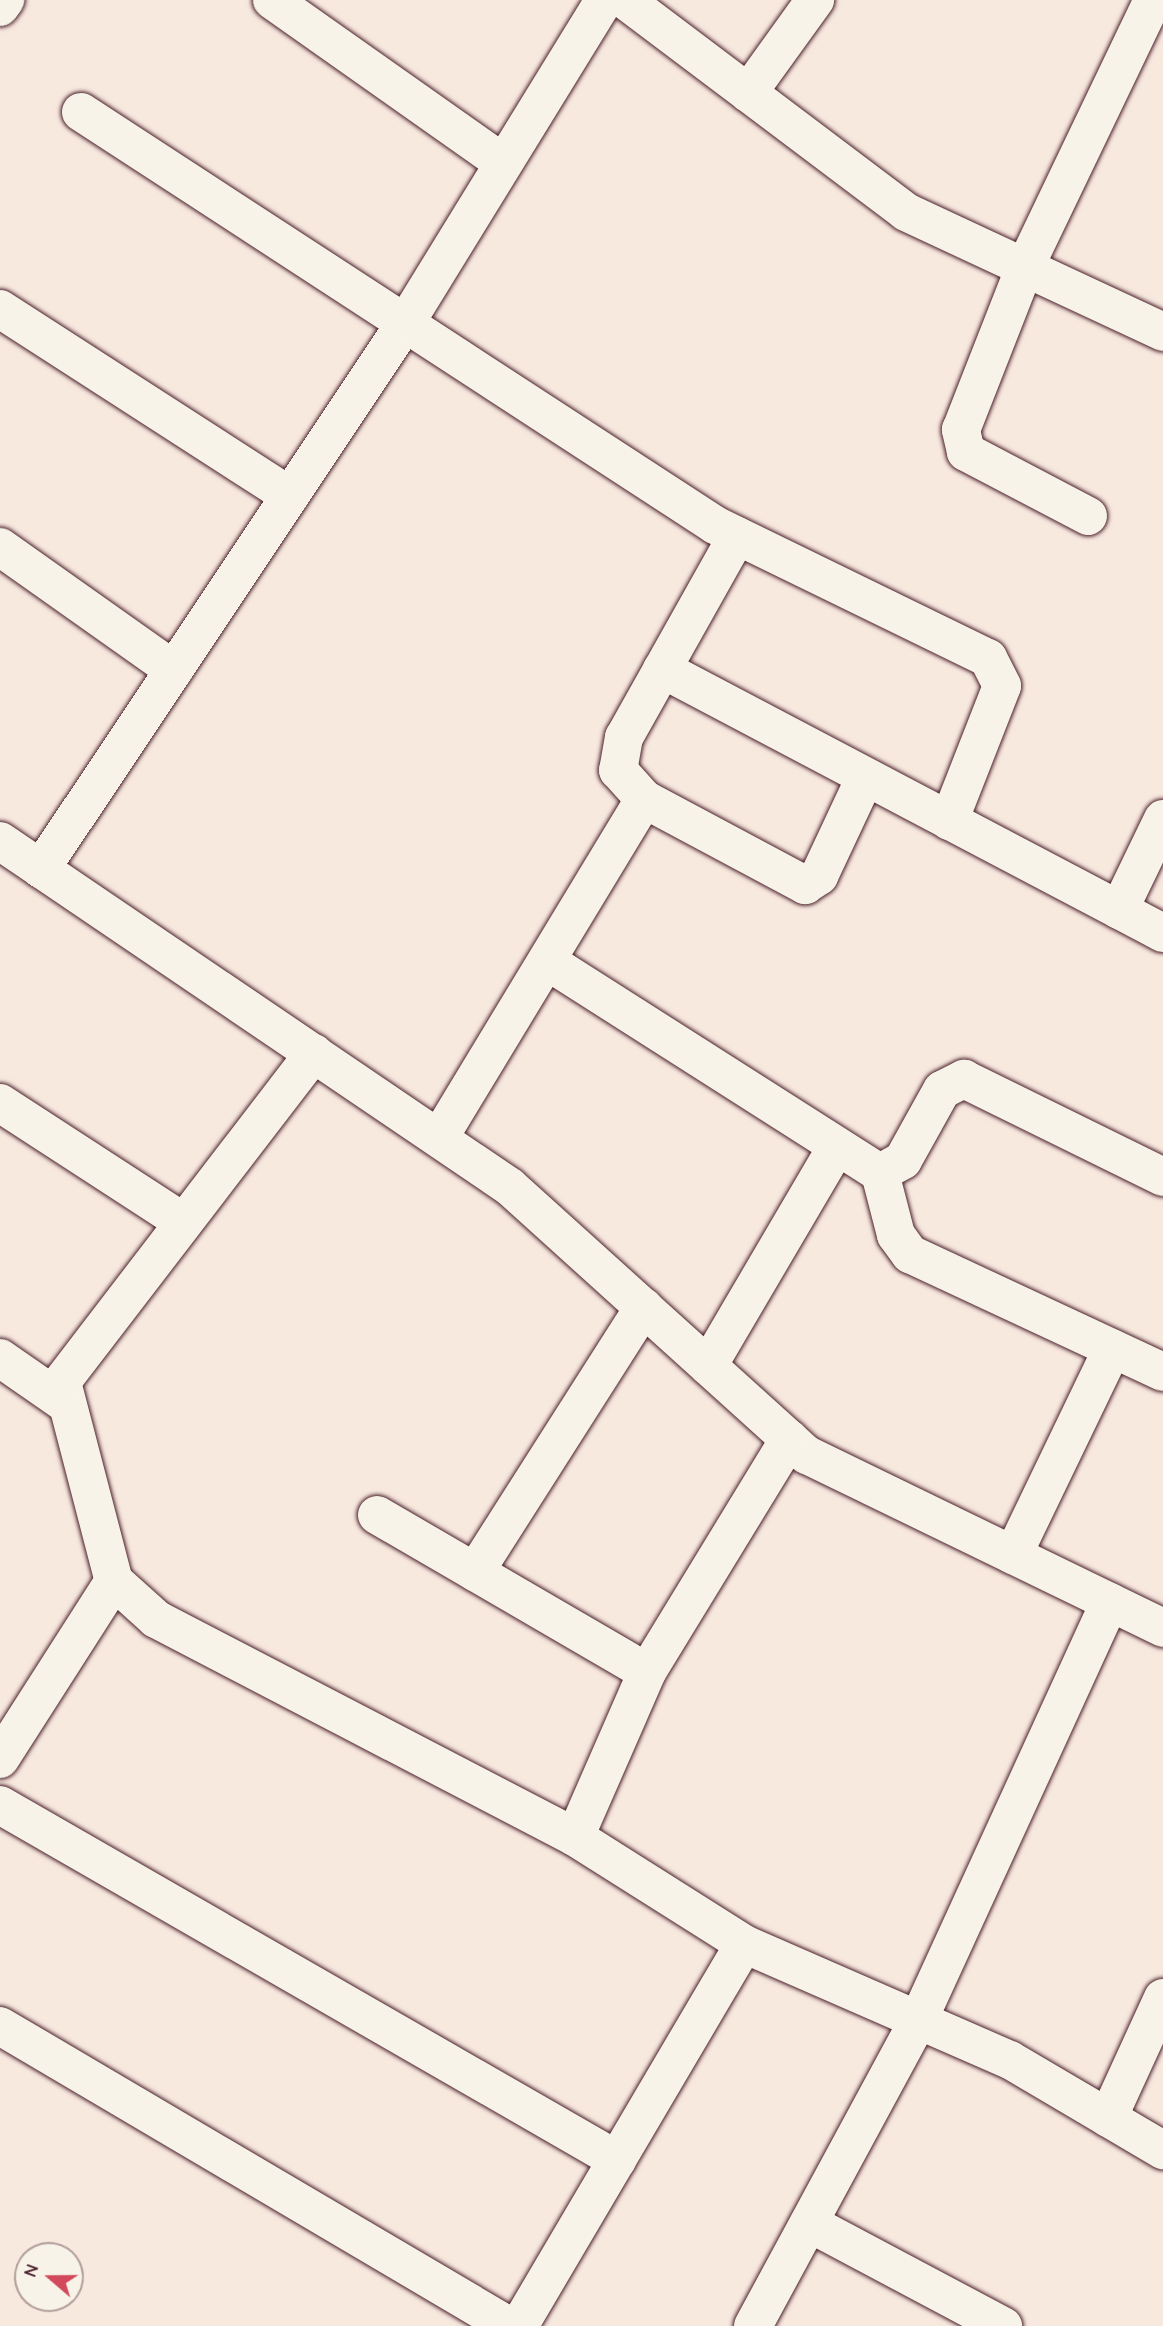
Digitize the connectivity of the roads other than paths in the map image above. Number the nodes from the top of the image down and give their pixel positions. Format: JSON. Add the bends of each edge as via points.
{"nodes":[{"id":1,"x":5,"y":0,"type":"edge"},
{"id":2,"x":272,"y":0,"type":"edge"},
{"id":3,"x":604,"y":0,"type":"edge"},
{"id":4,"x":625,"y":0,"type":"edge"},
{"id":5,"x":815,"y":0,"type":"edge"},
{"id":6,"x":1153,"y":0,"type":"edge"},
{"id":7,"x":0,"y":7,"type":"edge"},
{"id":8,"x":748,"y":93,"type":"junction"},
{"id":9,"x":81,"y":112,"type":"dead end"},
{"id":10,"x":503,"y":163,"type":"junction"},
{"id":11,"x":1025,"y":267,"type":"junction"},
{"id":12,"x":0,"y":309,"type":"edge"},
{"id":13,"x":403,"y":327,"type":"junction"},
{"id":14,"x":1163,"y":332,"type":"edge"},
{"id":15,"x":290,"y":496,"type":"junction"},
{"id":16,"x":1088,"y":516,"type":"dead end"},
{"id":17,"x":737,"y":536,"type":"junction"},
{"id":18,"x":0,"y":547,"type":"edge"},
{"id":19,"x":662,"y":669,"type":"junction"},
{"id":20,"x":174,"y":670,"type":"junction"},
{"id":21,"x":865,"y":778,"type":"junction"},
{"id":22,"x":644,"y":799,"type":"junction"},
{"id":23,"x":1163,"y":819,"type":"edge"},
{"id":24,"x":949,"y":821,"type":"junction"},
{"id":25,"x":0,"y":841,"type":"edge"},
{"id":26,"x":41,"y":869,"type":"junction"},
{"id":27,"x":1119,"y":910,"type":"junction"},
{"id":28,"x":1163,"y":933,"type":"edge"},
{"id":29,"x":547,"y":961,"type":"junction"},
{"id":30,"x":314,"y":1053,"type":"junction"},
{"id":31,"x":0,"y":1103,"type":"edge"},
{"id":32,"x":439,"y":1138,"type":"junction"},
{"id":33,"x":836,"y":1148,"type":"junction"},
{"id":34,"x":880,"y":1173,"type":"junction"},
{"id":35,"x":1163,"y":1177,"type":"edge"},
{"id":36,"x":183,"y":1223,"type":"junction"},
{"id":37,"x":644,"y":1307,"type":"junction"},
{"id":38,"x":1112,"y":1349,"type":"junction"},
{"id":39,"x":0,"y":1358,"type":"edge"},
{"id":40,"x":708,"y":1366,"type":"junction"},
{"id":41,"x":1163,"y":1372,"type":"edge"},
{"id":42,"x":62,"y":1401,"type":"junction"},
{"id":43,"x":789,"y":1438,"type":"junction"},
{"id":44,"x":377,"y":1515,"type":"dead end"},
{"id":45,"x":1013,"y":1555,"type":"junction"},
{"id":46,"x":475,"y":1572,"type":"junction"},
{"id":47,"x":114,"y":1581,"type":"junction"},
{"id":48,"x":1110,"y":1602,"type":"junction"},
{"id":49,"x":1163,"y":1628,"type":"edge"},
{"id":50,"x":647,"y":1672,"type":"junction"},
{"id":51,"x":0,"y":1759,"type":"edge"},
{"id":52,"x":0,"y":1805,"type":"edge"},
{"id":53,"x":575,"y":1837,"type":"junction"},
{"id":54,"x":744,"y":1944,"type":"junction"},
{"id":55,"x":1163,"y":1998,"type":"edge"},
{"id":56,"x":917,"y":2023,"type":"junction"},
{"id":57,"x":0,"y":2026,"type":"edge"},
{"id":58,"x":1108,"y":2118,"type":"junction"},
{"id":59,"x":1163,"y":2150,"type":"edge"},
{"id":60,"x":617,"y":2160,"type":"junction"},
{"id":61,"x":809,"y":2223,"type":"junction"},
{"id":62,"x":509,"y":2326,"type":"edge"},
{"id":63,"x":519,"y":2326,"type":"edge"},
{"id":64,"x":753,"y":2326,"type":"edge"},
{"id":65,"x":1003,"y":2326,"type":"edge"}],
"edges":[{"from":1,"to":7,"type":"street"},
{"from":2,"to":10,"type":"street"},
{"from":3,"to":10,"type":"street"},
{"from":4,"to":8,"type":"street"},
{"from":5,"to":8,"type":"street"},
{"from":6,"to":11,"type":"street"},
{"from":8,"to":11,"type":"street","via":[[906,212]]},
{"from":9,"to":13,"type":"street"},
{"from":10,"to":13,"type":"street"},
{"from":11,"to":14,"type":"street"},
{"from":11,"to":16,"type":"street","via":[[961,442],[967,452]]},
{"from":12,"to":15,"type":"street"},
{"from":13,"to":15,"type":"street"},
{"from":13,"to":17,"type":"street"},
{"from":15,"to":20,"type":"street"},
{"from":17,"to":19,"type":"street"},
{"from":17,"to":24,"type":"street","via":[[996,665],[1002,686]]},
{"from":18,"to":20,"type":"street"},
{"from":19,"to":21,"type":"street"},
{"from":19,"to":22,"type":"street","via":[[618,752],[618,770]]},
{"from":20,"to":26,"type":"street"},
{"from":21,"to":22,"type":"street","via":[[819,876],[805,885]]},
{"from":21,"to":24,"type":"street"},
{"from":22,"to":29,"type":"street"},
{"from":23,"to":27,"type":"street"},
{"from":24,"to":27,"type":"street"},
{"from":25,"to":26,"type":"street"},
{"from":26,"to":30,"type":"street"},
{"from":27,"to":28,"type":"street"},
{"from":29,"to":32,"type":"street"},
{"from":29,"to":33,"type":"street"},
{"from":30,"to":32,"type":"street"},
{"from":30,"to":36,"type":"street"},
{"from":31,"to":36,"type":"street"},
{"from":32,"to":37,"type":"street","via":[[510,1187]]},
{"from":33,"to":34,"type":"street"},
{"from":33,"to":40,"type":"street"},
{"from":34,"to":35,"type":"street","via":[[903,1160],[942,1090],[964,1079]]},
{"from":34,"to":38,"type":"street","via":[[896,1235],[910,1254]]},
{"from":36,"to":42,"type":"street","via":[[68,1368]]},
{"from":37,"to":40,"type":"street"},
{"from":37,"to":46,"type":"street"},
{"from":38,"to":41,"type":"street"},
{"from":38,"to":45,"type":"street"},
{"from":39,"to":42,"type":"street"},
{"from":40,"to":43,"type":"street"},
{"from":42,"to":47,"type":"street"},
{"from":43,"to":45,"type":"street","via":[[807,1455]]},
{"from":43,"to":50,"type":"street"},
{"from":44,"to":46,"type":"street"},
{"from":45,"to":48,"type":"street"},
{"from":46,"to":50,"type":"street"},
{"from":47,"to":51,"type":"street"},
{"from":47,"to":53,"type":"street","via":[[156,1619]]},
{"from":48,"to":49,"type":"street"},
{"from":48,"to":56,"type":"street"},
{"from":50,"to":53,"type":"street"},
{"from":52,"to":60,"type":"street"},
{"from":53,"to":54,"type":"street"},
{"from":54,"to":56,"type":"street"},
{"from":54,"to":60,"type":"street"},
{"from":55,"to":58,"type":"street"},
{"from":56,"to":58,"type":"street","via":[[1010,2060]]},
{"from":56,"to":61,"type":"street"},
{"from":57,"to":62,"type":"street"},
{"from":58,"to":59,"type":"street"},
{"from":60,"to":63,"type":"street"},
{"from":61,"to":64,"type":"street"},
{"from":61,"to":65,"type":"street"}]}
